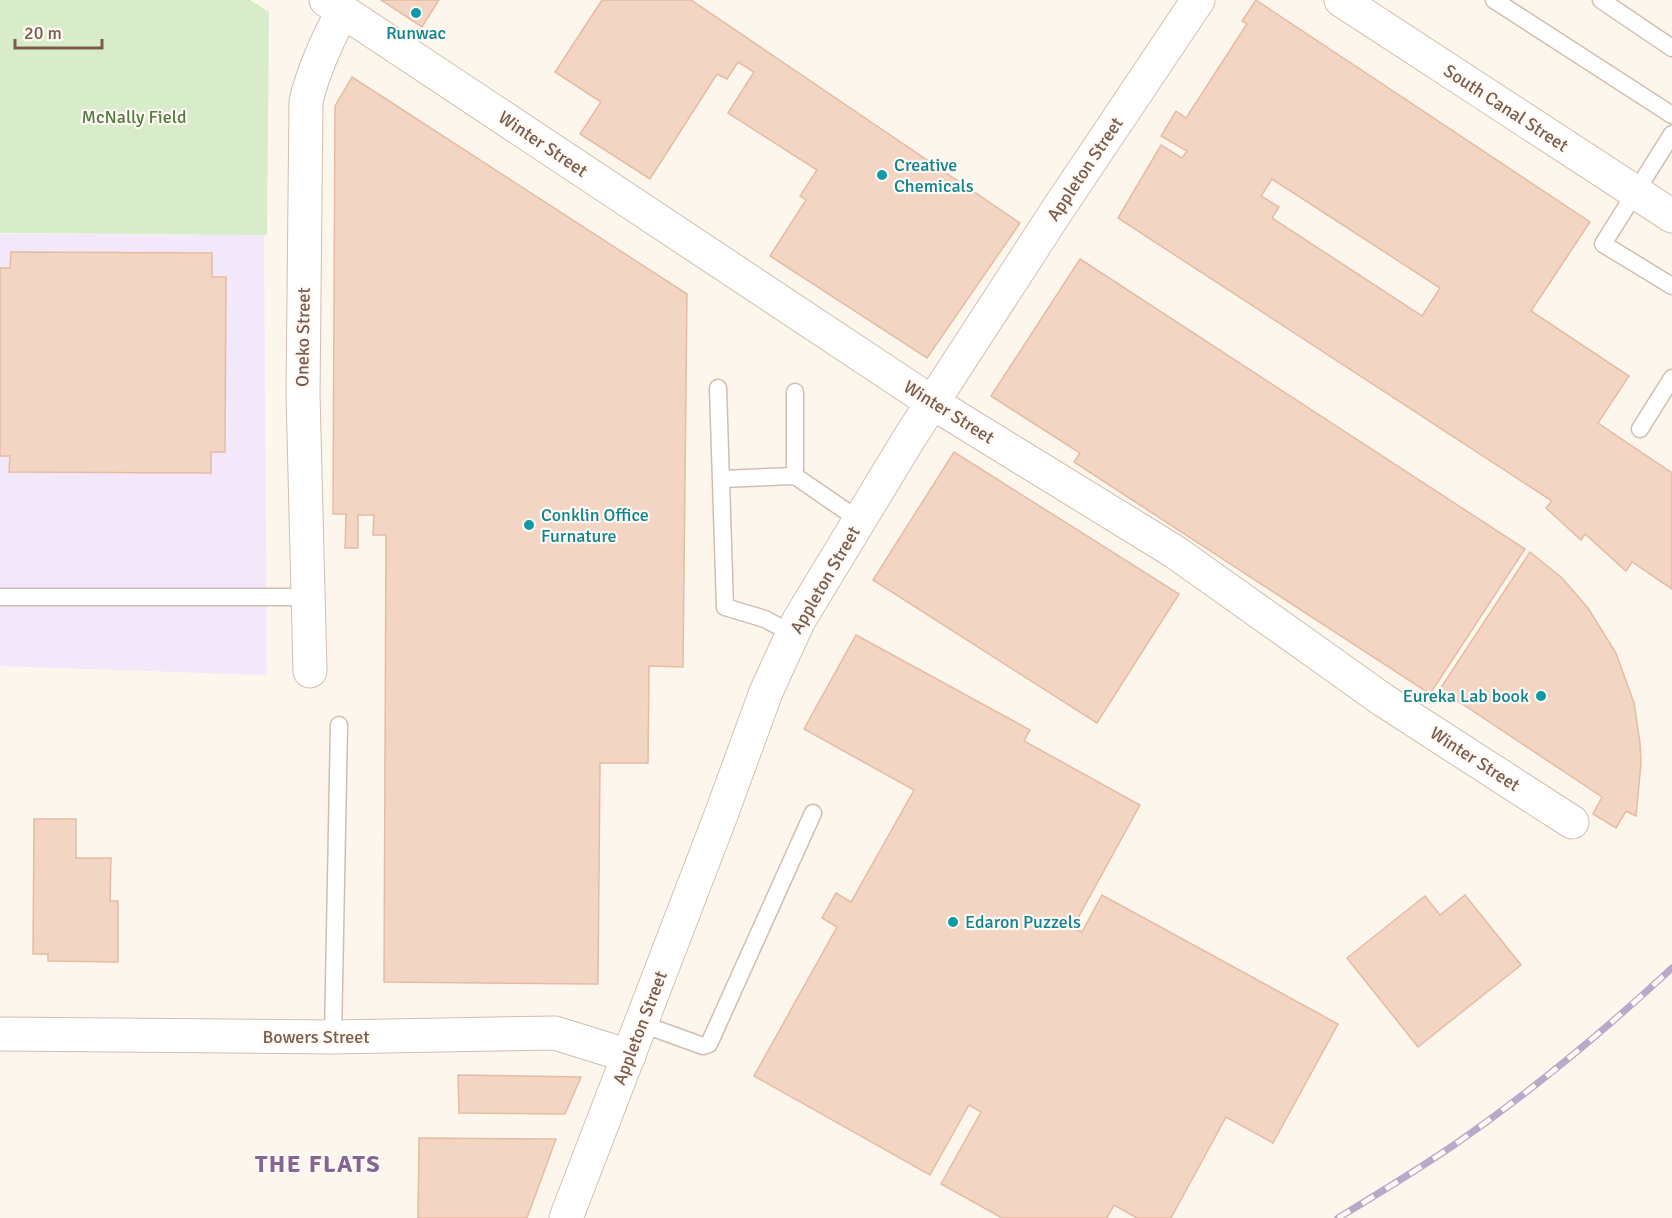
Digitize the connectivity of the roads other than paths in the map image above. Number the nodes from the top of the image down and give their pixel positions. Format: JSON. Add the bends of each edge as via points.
{"nodes":[{"id":1,"x":1198,"y":0,"type":"edge"},
{"id":2,"x":1494,"y":0,"type":"edge"},
{"id":3,"x":1601,"y":0,"type":"edge"},
{"id":4,"x":1354,"y":3,"type":"edge"},
{"id":5,"x":335,"y":5,"type":"edge"},
{"id":6,"x":1672,"y":48,"type":"edge"},
{"id":7,"x":1672,"y":115,"type":"edge"},
{"id":8,"x":1672,"y":134,"type":"edge"},
{"id":9,"x":1636,"y":192,"type":"junction"},
{"id":10,"x":1672,"y":216,"type":"edge"},
{"id":11,"x":1672,"y":286,"type":"edge"},
{"id":12,"x":1672,"y":378,"type":"edge"},
{"id":13,"x":718,"y":388,"type":"dead end"},
{"id":14,"x":795,"y":392,"type":"dead end"},
{"id":15,"x":933,"y":403,"type":"junction"},
{"id":16,"x":1640,"y":429,"type":"dead end"},
{"id":17,"x":795,"y":476,"type":"junction"},
{"id":18,"x":722,"y":479,"type":"junction"},
{"id":19,"x":859,"y":520,"type":"junction"},
{"id":20,"x":0,"y":597,"type":"edge"},
{"id":21,"x":307,"y":597,"type":"junction"},
{"id":22,"x":793,"y":634,"type":"junction"},
{"id":23,"x":310,"y":671,"type":"dead end"},
{"id":24,"x":339,"y":725,"type":"dead end"},
{"id":25,"x":813,"y":813,"type":"dead end"},
{"id":26,"x":1572,"y":822,"type":"dead end"},
{"id":27,"x":642,"y":1024,"type":"junction"},
{"id":28,"x":0,"y":1034,"type":"edge"},
{"id":29,"x":333,"y":1037,"type":"junction"},
{"id":30,"x":629,"y":1056,"type":"junction"},
{"id":31,"x":566,"y":1218,"type":"edge"}],
"edges":[{"from":1,"to":15,"type":"street","name":"Appleton Street"},
{"from":2,"to":7,"type":"lane"},
{"from":3,"to":6,"type":"lane"},
{"from":4,"to":9,"type":"street","name":"South Canal Street"},
{"from":5,"to":15,"type":"street","name":"Winter Street"},
{"from":5,"to":21,"type":"street","name":"Oneko Street","via":[[331,33],[306,101],[303,394]]},
{"from":8,"to":9,"type":"lane"},
{"from":9,"to":10,"type":"street","name":"South Canal Street"},
{"from":9,"to":11,"type":"lane","via":[[1603,244]]},
{"from":12,"to":16,"type":"lane"},
{"from":13,"to":18,"type":"lane"},
{"from":14,"to":17,"type":"lane"},
{"from":15,"to":19,"type":"street","name":"Appleton Street"},
{"from":15,"to":26,"type":"street","name":"Winter Street","via":[[1176,552],[1383,699]]},
{"from":17,"to":18,"type":"lane"},
{"from":17,"to":19,"type":"lane"},
{"from":18,"to":22,"type":"lane","via":[[725,607],[765,619]]},
{"from":19,"to":22,"type":"street","name":"Appleton Street"},
{"from":20,"to":21,"type":"lane"},
{"from":21,"to":23,"type":"street","name":"Oneko Street"},
{"from":22,"to":27,"type":"street","name":"Appleton Street","via":[[766,692]]},
{"from":24,"to":29,"type":"lane"},
{"from":25,"to":27,"type":"lane","via":[[708,1044],[703,1046]]},
{"from":27,"to":30,"type":"street","name":"Appleton Street"},
{"from":28,"to":29,"type":"street","name":"Bowers Street"},
{"from":29,"to":30,"type":"street","name":"Bowers Street","via":[[555,1033]]},
{"from":30,"to":31,"type":"street","name":"Appleton Street"}]}
